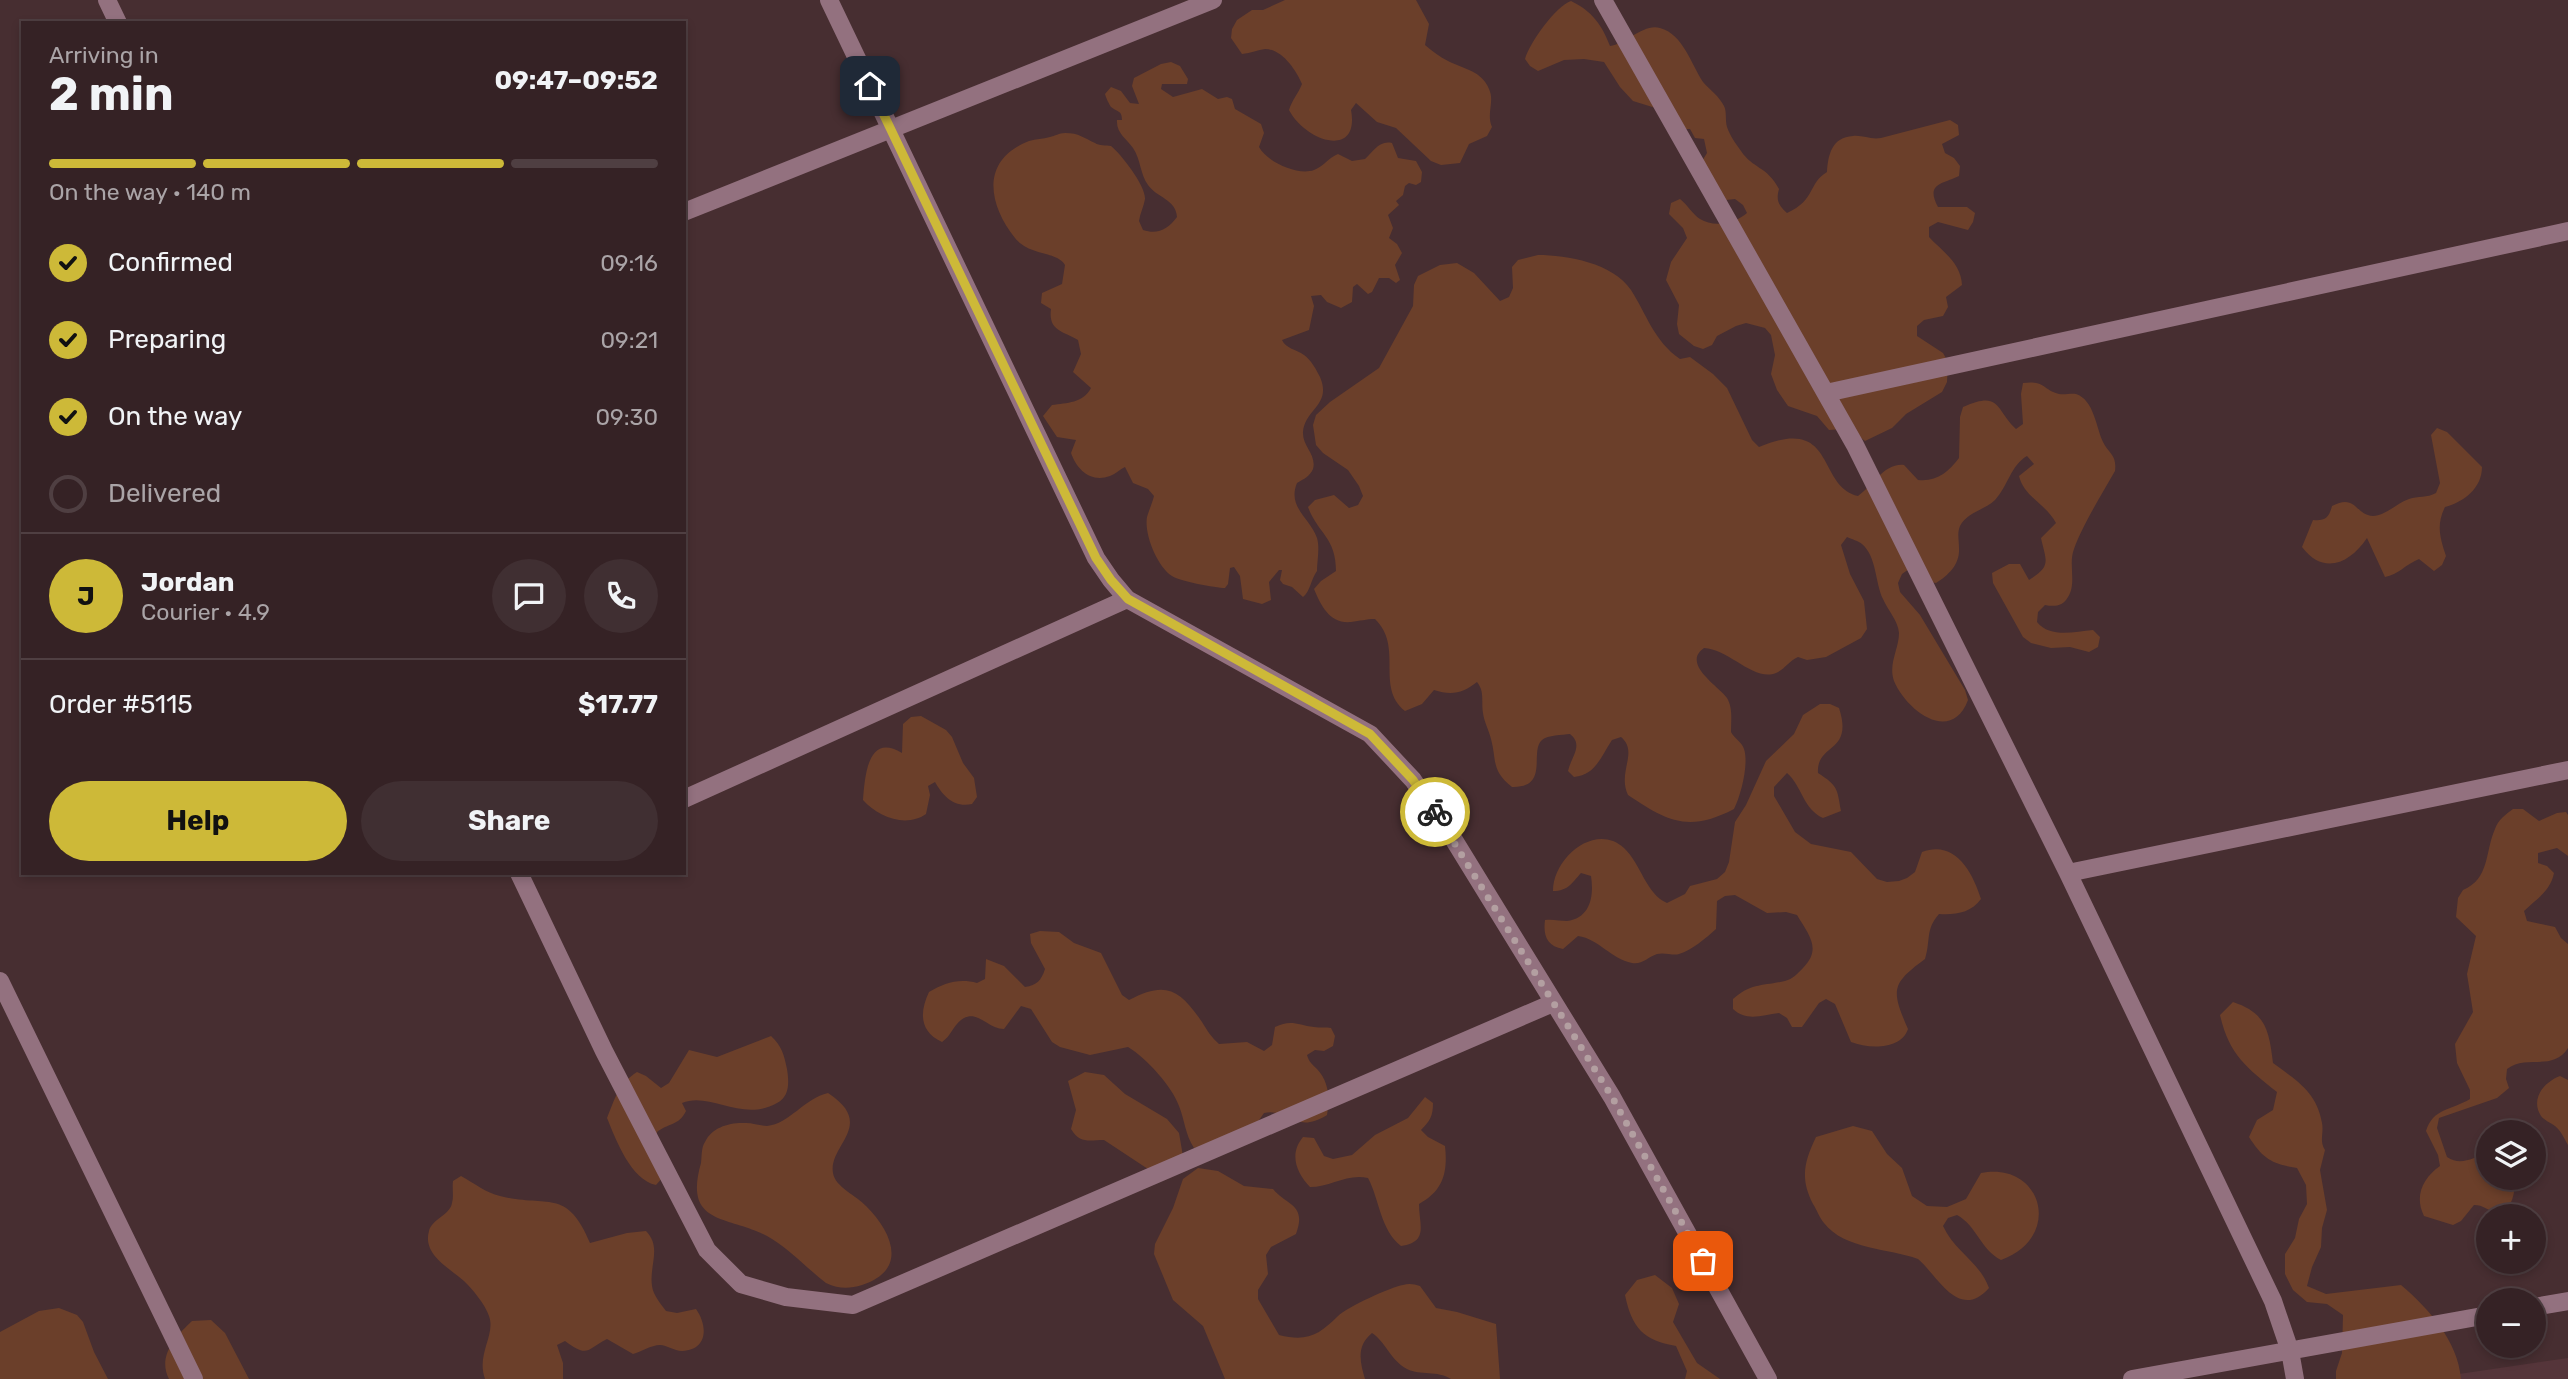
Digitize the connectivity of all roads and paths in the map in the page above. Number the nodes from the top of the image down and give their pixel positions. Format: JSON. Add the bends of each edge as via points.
{"nodes":[{"id":1,"x":107,"y":0,"type":"edge"},
{"id":2,"x":829,"y":0,"type":"edge"},
{"id":3,"x":1213,"y":0,"type":"edge"},
{"id":4,"x":1603,"y":0,"type":"edge"},
{"id":5,"x":117,"y":21,"type":"edge"},
{"id":6,"x":891,"y":129,"type":"junction"},
{"id":7,"x":686,"y":211,"type":"edge"},
{"id":8,"x":2568,"y":231,"type":"edge"},
{"id":9,"x":1826,"y":393,"type":"junction"},
{"id":10,"x":1128,"y":599,"type":"junction"},
{"id":11,"x":2568,"y":770,"type":"edge"},
{"id":12,"x":686,"y":799,"type":"edge"},
{"id":13,"x":2068,"y":873,"type":"junction"},
{"id":14,"x":521,"y":875,"type":"edge"},
{"id":15,"x":0,"y":981,"type":"edge"},
{"id":16,"x":1553,"y":1003,"type":"junction"},
{"id":17,"x":2568,"y":1301,"type":"edge"},
{"id":18,"x":2546,"y":1305,"type":"edge"},
{"id":19,"x":2476,"y":1317,"type":"edge"},
{"id":20,"x":2290,"y":1351,"type":"junction"},
{"id":21,"x":194,"y":1379,"type":"edge"},
{"id":22,"x":1768,"y":1379,"type":"edge"},
{"id":23,"x":2132,"y":1379,"type":"edge"},
{"id":24,"x":2295,"y":1379,"type":"edge"}],
"edges":[{"from":1,"to":5,"type":"street"},
{"from":2,"to":6,"type":"street"},
{"from":3,"to":6,"type":"street"},
{"from":4,"to":9,"type":"street"},
{"from":6,"to":7,"type":"street"},
{"from":6,"to":10,"type":"street","via":[[1096,558]]},
{"from":8,"to":9,"type":"street"},
{"from":9,"to":13,"type":"street"},
{"from":10,"to":12,"type":"street"},
{"from":10,"to":16,"type":"street","via":[[1370,734],[1413,780],[1454,840]]},
{"from":11,"to":13,"type":"street"},
{"from":13,"to":20,"type":"street","via":[[2273,1301]]},
{"from":14,"to":16,"type":"street","via":[[604,1051],[707,1250],[741,1284],[786,1297],[853,1305]]},
{"from":15,"to":21,"type":"street"},
{"from":16,"to":22,"type":"street","via":[[1612,1097]]},
{"from":17,"to":18,"type":"street"},
{"from":19,"to":20,"type":"street"},
{"from":20,"to":23,"type":"street"},
{"from":20,"to":24,"type":"street"}]}
